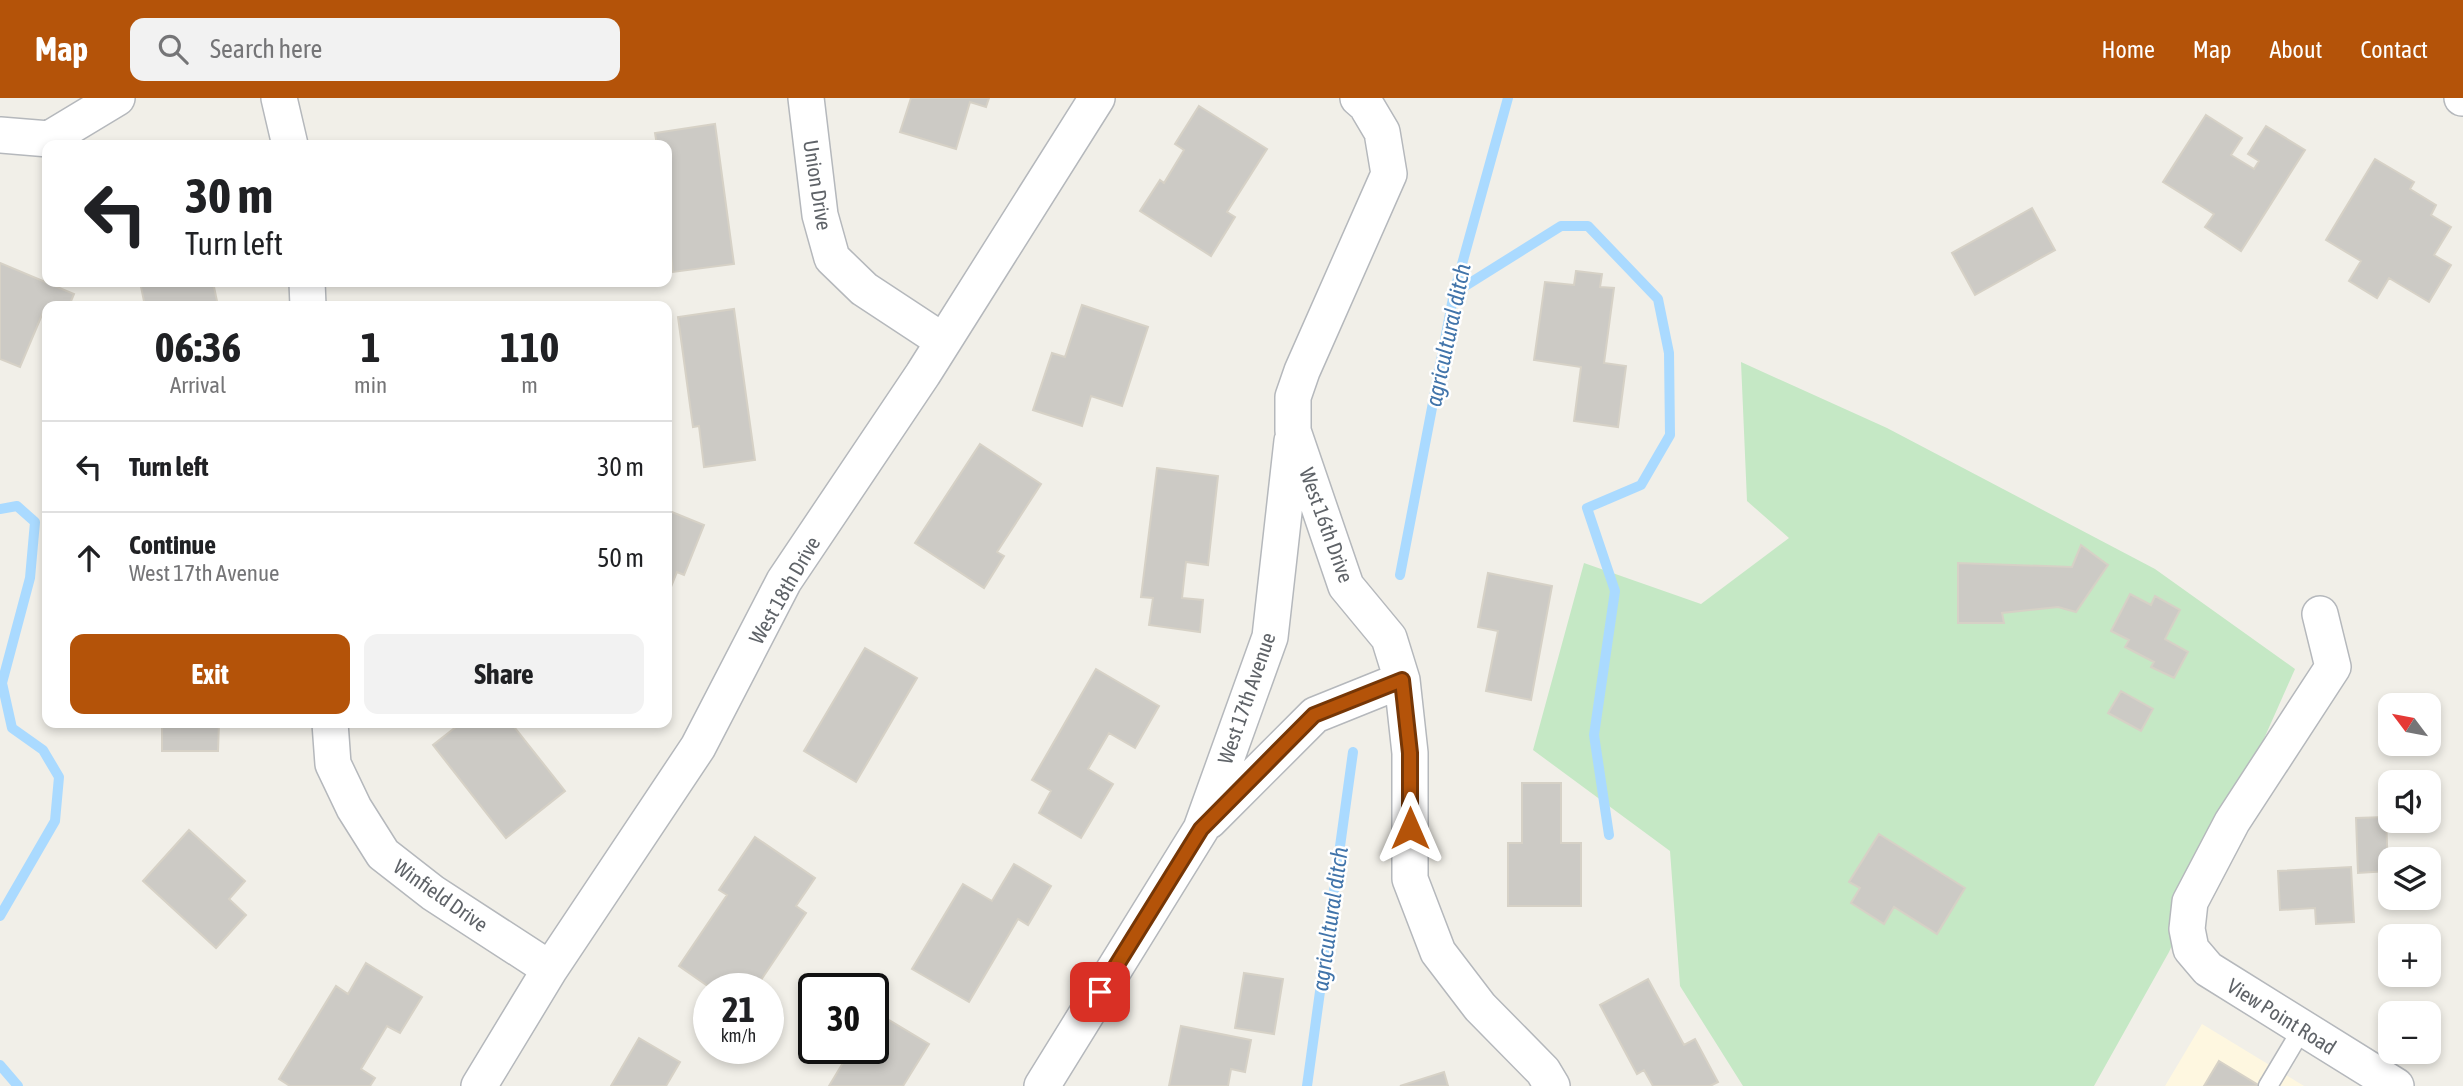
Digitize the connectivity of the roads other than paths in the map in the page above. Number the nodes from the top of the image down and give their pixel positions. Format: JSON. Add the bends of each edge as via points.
{"nodes":[{"id":1,"x":117,"y":98,"type":"edge"},
{"id":2,"x":279,"y":98,"type":"edge"},
{"id":3,"x":806,"y":98,"type":"edge"},
{"id":4,"x":1097,"y":98,"type":"edge"},
{"id":5,"x":1358,"y":98,"type":"edge"},
{"id":6,"x":0,"y":135,"type":"edge"},
{"id":7,"x":289,"y":140,"type":"edge"},
{"id":8,"x":943,"y":341,"type":"junction"},
{"id":9,"x":1293,"y":431,"type":"junction"},
{"id":10,"x":2320,"y":614,"type":"dead end"},
{"id":11,"x":1402,"y":680,"type":"junction"},
{"id":12,"x":330,"y":728,"type":"edge"},
{"id":13,"x":1201,"y":829,"type":"junction"},
{"id":14,"x":550,"y":969,"type":"junction"},
{"id":15,"x":2302,"y":1029,"type":"junction"},
{"id":16,"x":479,"y":1086,"type":"edge"},
{"id":17,"x":1042,"y":1086,"type":"edge"},
{"id":18,"x":1552,"y":1086,"type":"edge"},
{"id":19,"x":2267,"y":1086,"type":"edge"},
{"id":20,"x":2396,"y":1086,"type":"edge"}],
"edges":[{"from":1,"to":6,"type":"street","via":[[49,139]]},
{"from":2,"to":7,"type":"street"},
{"from":3,"to":8,"type":"street","name":"Union Drive","via":[[820,215],[832,258],[864,289]]},
{"from":4,"to":8,"type":"street","name":"West 18th Drive"},
{"from":5,"to":9,"type":"street","name":"West 16th Drive","via":[[1382,132],[1389,174],[1302,371],[1293,397]]},
{"from":8,"to":14,"type":"street","name":"West 18th Drive","via":[[784,581],[698,747]]},
{"from":9,"to":11,"type":"street","name":"West 16th Drive","via":[[1346,586],[1389,638]]},
{"from":9,"to":13,"type":"street","name":"West 17th Avenue","via":[[1270,637]]},
{"from":10,"to":15,"type":"street","name":"View Point Road","via":[[2333,667],[2232,822],[2190,902],[2187,929],[2192,949],[2208,970]]},
{"from":11,"to":13,"type":"street","via":[[1314,715]]},
{"from":11,"to":18,"type":"street","name":"West 16th Drive","via":[[1410,753],[1410,878],[1438,952],[1480,1007]]},
{"from":12,"to":14,"type":"street","name":"Winfield Drive","via":[[333,764],[383,854],[433,893]]},
{"from":13,"to":17,"type":"street","name":"West 17th Avenue"},
{"from":14,"to":16,"type":"street","name":"West 18th Drive"},
{"from":15,"to":19,"type":"lane"},
{"from":15,"to":20,"type":"street","name":"View Point Road"}]}
